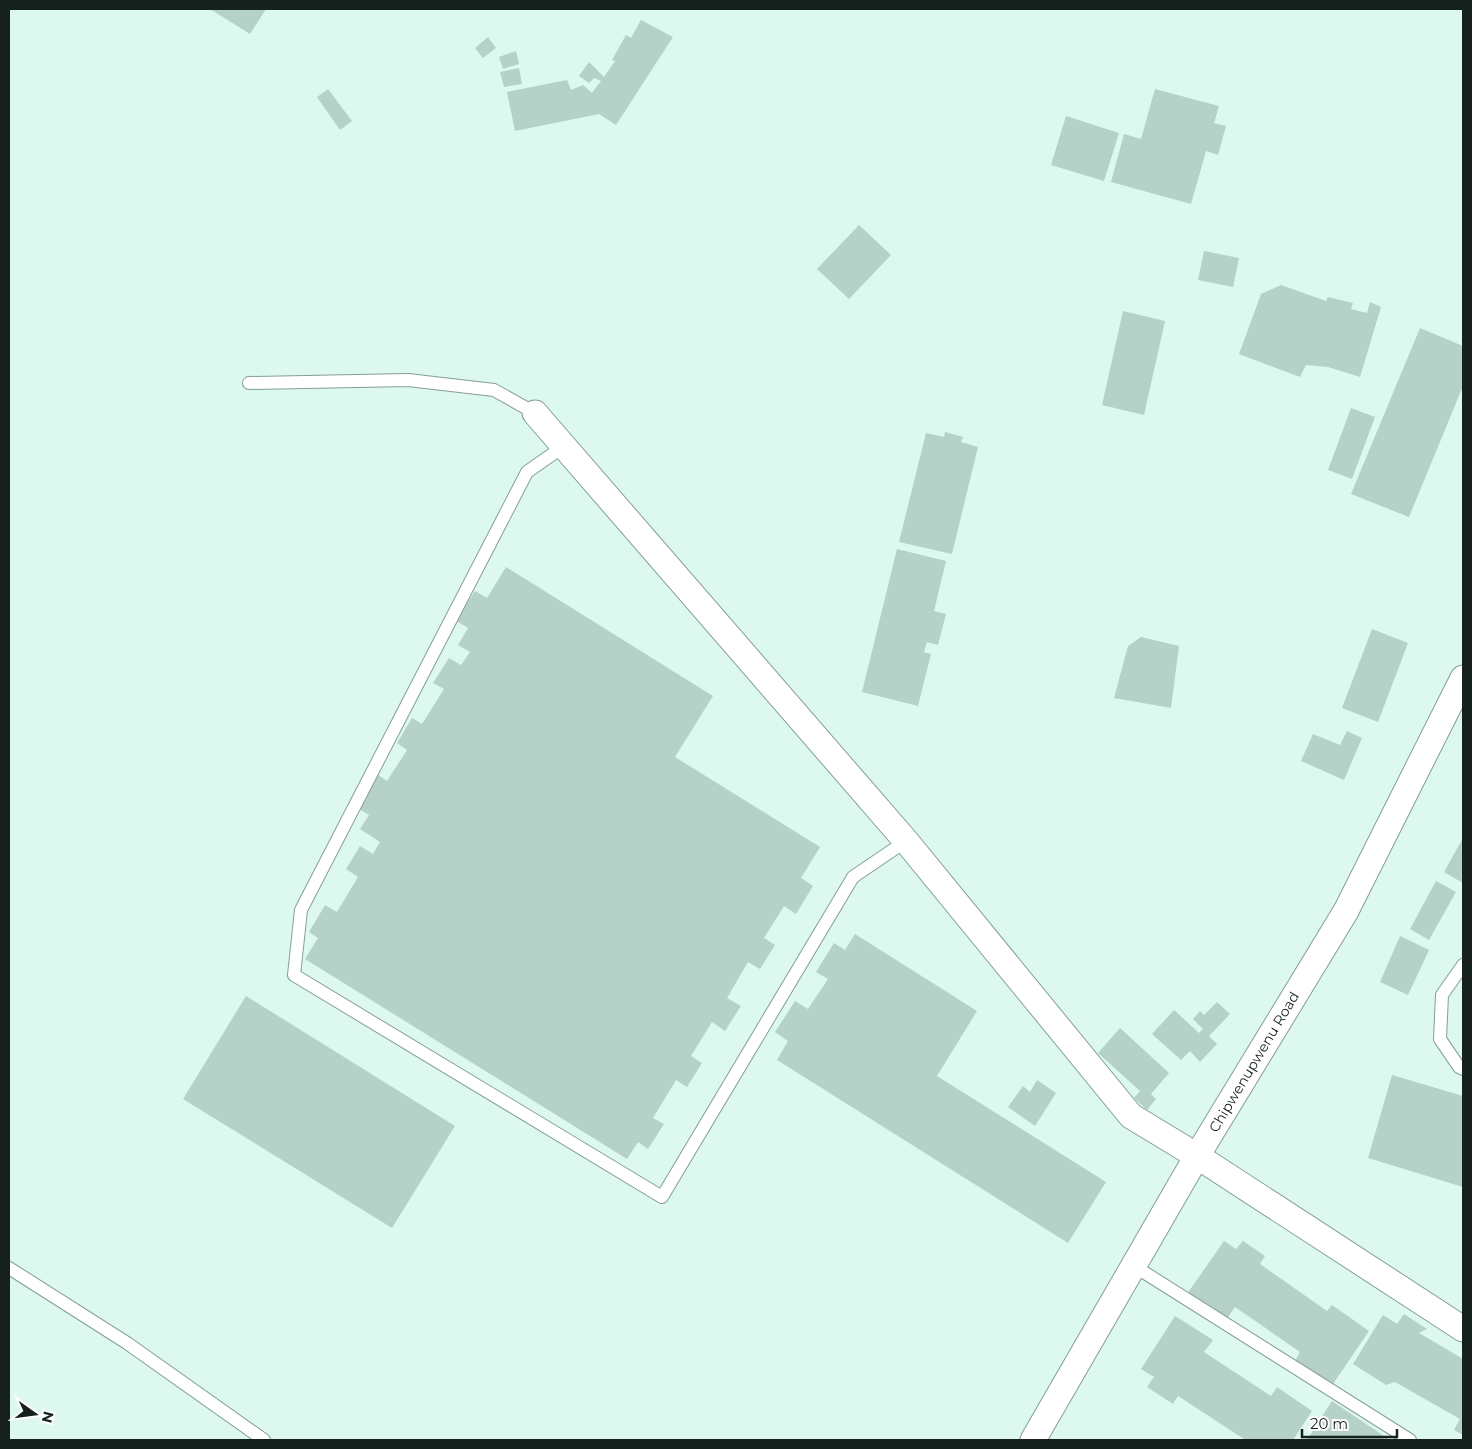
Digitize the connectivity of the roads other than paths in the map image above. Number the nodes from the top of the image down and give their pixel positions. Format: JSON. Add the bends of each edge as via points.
{"nodes":[{"id":1,"x":250,"y":384,"type":"dead end"},
{"id":2,"x":535,"y":413,"type":"joint"},
{"id":3,"x":564,"y":446,"type":"junction"},
{"id":4,"x":1463,"y":678,"type":"edge"},
{"id":5,"x":906,"y":841,"type":"junction"},
{"id":6,"x":1463,"y":965,"type":"edge"},
{"id":7,"x":1463,"y":1069,"type":"edge"},
{"id":8,"x":1197,"y":1156,"type":"junction"},
{"id":9,"x":1134,"y":1266,"type":"junction"},
{"id":10,"x":9,"y":1268,"type":"edge"},
{"id":11,"x":1463,"y":1329,"type":"edge"},
{"id":12,"x":264,"y":1440,"type":"edge"},
{"id":13,"x":1033,"y":1440,"type":"edge"},
{"id":14,"x":1410,"y":1440,"type":"edge"}],
"edges":[{"from":1,"to":2,"type":"lane","via":[[417,381],[494,390]]},
{"from":2,"to":3,"type":"street"},
{"from":3,"to":5,"type":"street"},
{"from":3,"to":5,"type":"lane","via":[[527,472],[301,910],[294,975],[662,1197],[853,877]]},
{"from":4,"to":8,"type":"street","name":"Chipwenupwenu Road","via":[[1346,911]]},
{"from":5,"to":8,"type":"street","via":[[1131,1116]]},
{"from":6,"to":7,"type":"lane","via":[[1442,995],[1440,1039]]},
{"from":8,"to":9,"type":"street","name":"Chipwenupwenu Road"},
{"from":8,"to":11,"type":"street"},
{"from":9,"to":13,"type":"street","name":"Chipwenupwenu Road"},
{"from":9,"to":14,"type":"lane"},
{"from":10,"to":12,"type":"lane","via":[[127,1343]]}]}
